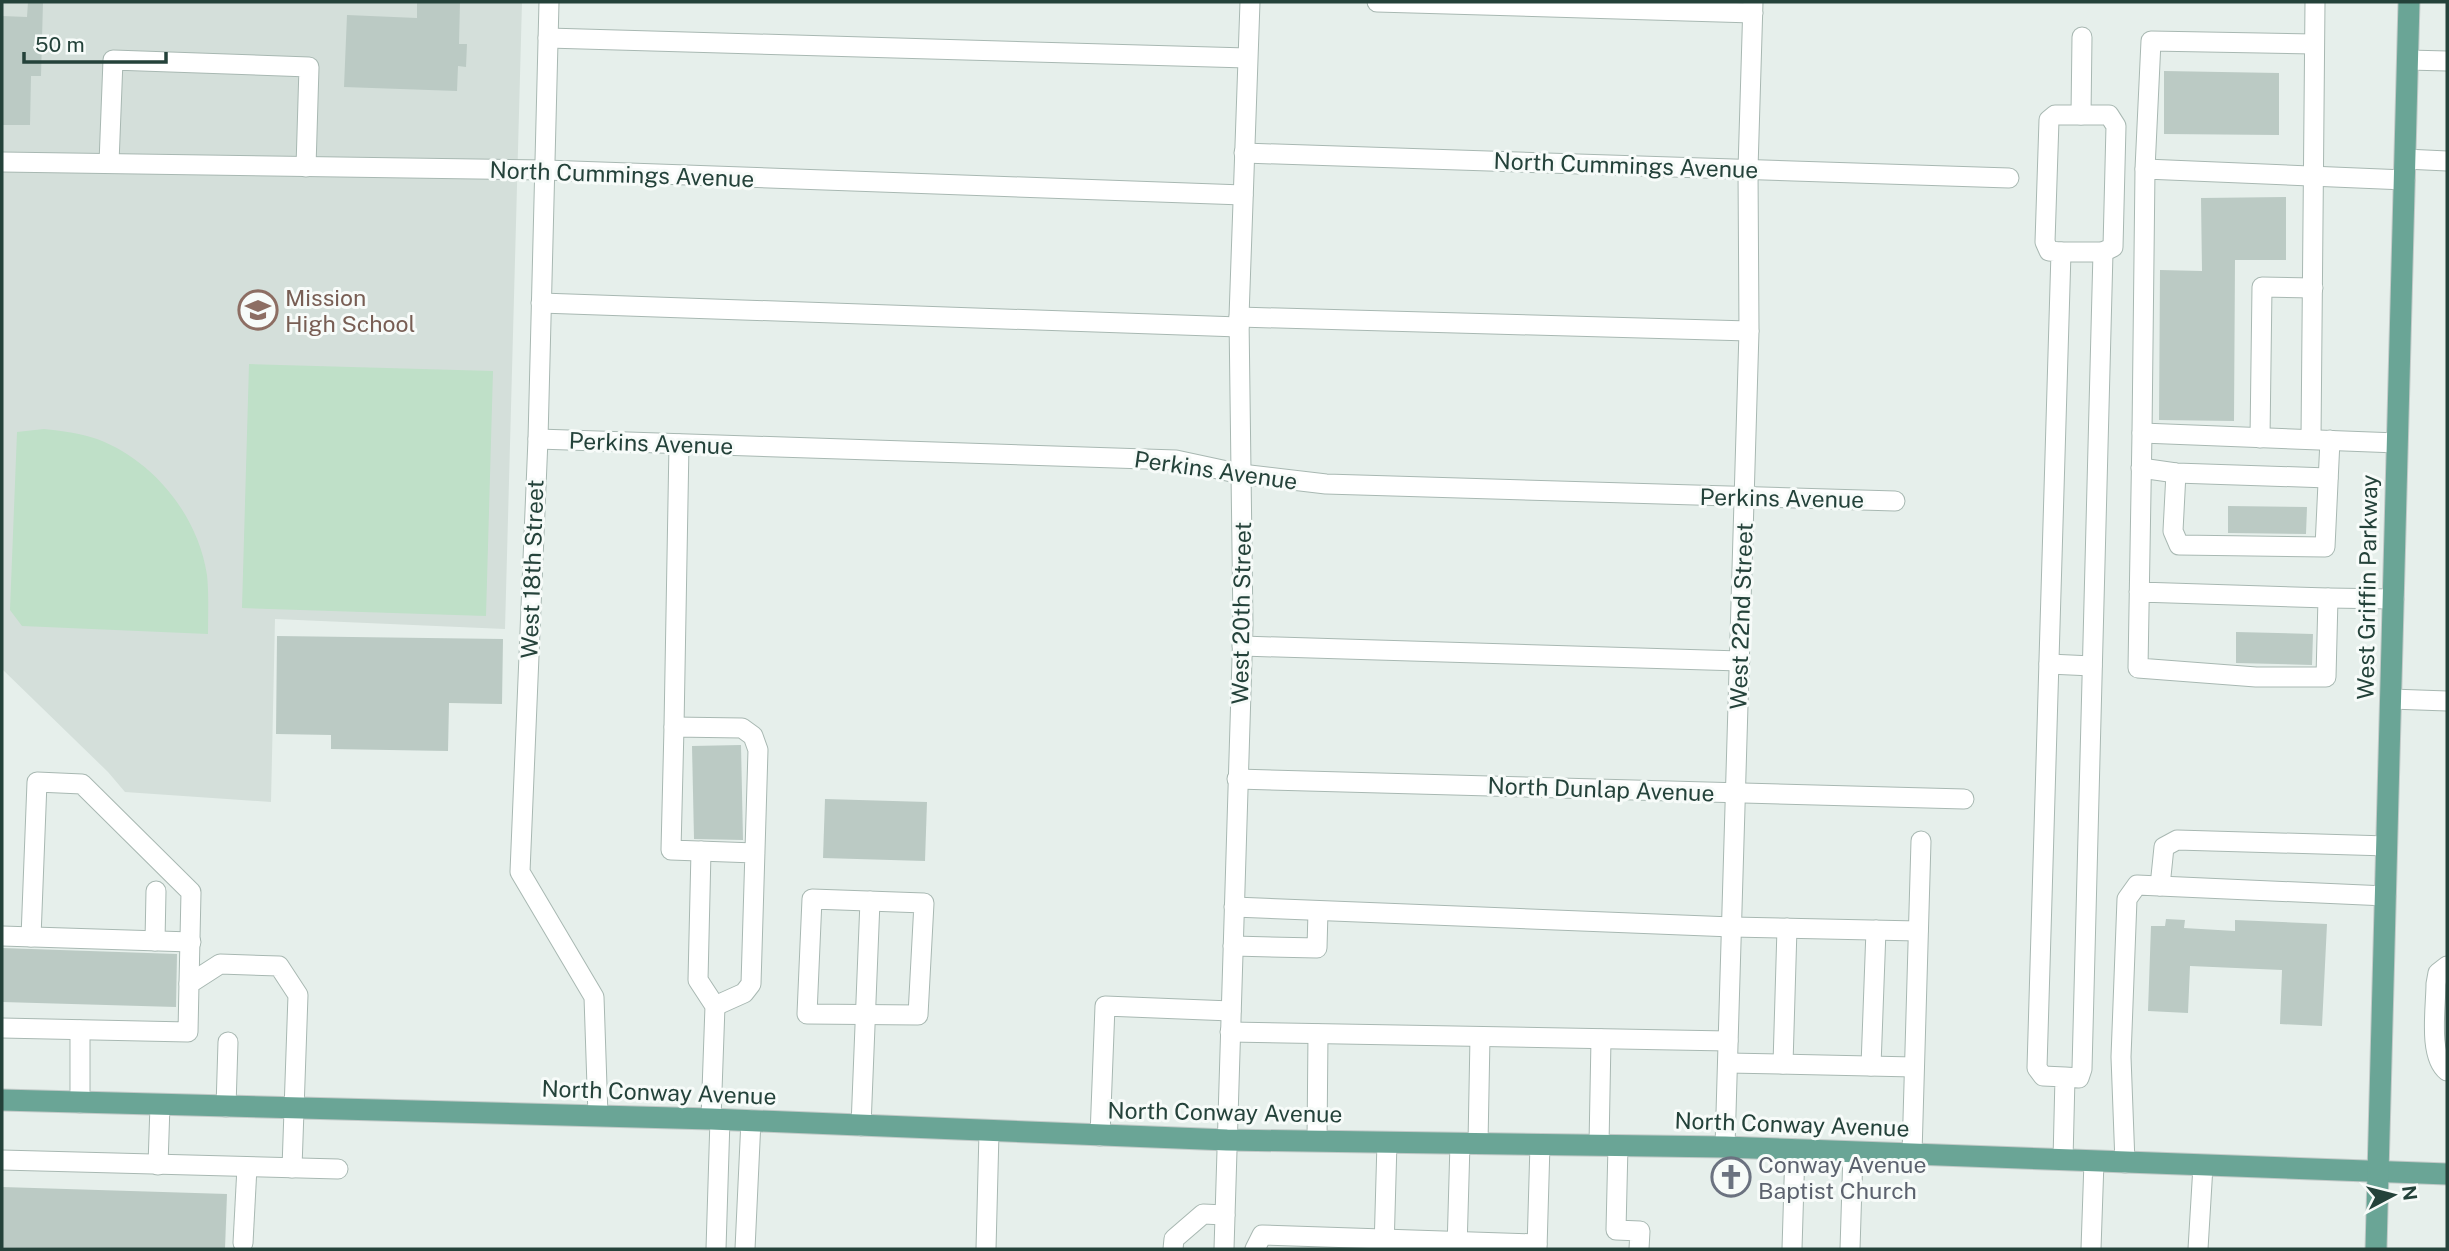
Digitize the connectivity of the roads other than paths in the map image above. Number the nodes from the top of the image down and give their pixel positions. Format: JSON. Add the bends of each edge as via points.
{"nodes":[{"id":1,"x":550,"y":2,"type":"edge"},
{"id":2,"x":1250,"y":2,"type":"edge"},
{"id":3,"x":1377,"y":2,"type":"edge"},
{"id":4,"x":2315,"y":2,"type":"edge"},
{"id":5,"x":2409,"y":2,"type":"edge"},
{"id":6,"x":1753,"y":7,"type":"edge"},
{"id":7,"x":2082,"y":37,"type":"dead end"},
{"id":8,"x":548,"y":38,"type":"junction"},
{"id":9,"x":2314,"y":44,"type":"junction"},
{"id":10,"x":1247,"y":58,"type":"junction"},
{"id":11,"x":2408,"y":60,"type":"junction"},
{"id":12,"x":2447,"y":61,"type":"edge"},
{"id":13,"x":2081,"y":114,"type":"junction"},
{"id":14,"x":1244,"y":153,"type":"junction"},
{"id":15,"x":2447,"y":161,"type":"edge"},
{"id":16,"x":2,"y":162,"type":"edge"},
{"id":17,"x":110,"y":163,"type":"junction"},
{"id":18,"x":306,"y":167,"type":"junction"},
{"id":19,"x":1748,"y":169,"type":"junction"},
{"id":20,"x":2146,"y":169,"type":"junction"},
{"id":21,"x":545,"y":170,"type":"junction"},
{"id":22,"x":2405,"y":170,"type":"junction"},
{"id":23,"x":2313,"y":176,"type":"junction"},
{"id":24,"x":2009,"y":178,"type":"dead end"},
{"id":25,"x":1243,"y":195,"type":"junction"},
{"id":26,"x":2061,"y":252,"type":"junction"},
{"id":27,"x":2103,"y":252,"type":"junction"},
{"id":28,"x":2313,"y":288,"type":"junction"},
{"id":29,"x":541,"y":303,"type":"junction"},
{"id":30,"x":1239,"y":322,"type":"junction"},
{"id":31,"x":1749,"y":331,"type":"junction"},
{"id":32,"x":2142,"y":433,"type":"junction"},
{"id":33,"x":2260,"y":438,"type":"junction"},
{"id":34,"x":538,"y":439,"type":"junction"},
{"id":35,"x":2321,"y":440,"type":"junction"},
{"id":36,"x":2397,"y":443,"type":"junction"},
{"id":37,"x":679,"y":444,"type":"junction"},
{"id":38,"x":2141,"y":468,"type":"junction"},
{"id":39,"x":2176,"y":473,"type":"junction"},
{"id":40,"x":1241,"y":474,"type":"junction"},
{"id":41,"x":2328,"y":478,"type":"junction"},
{"id":42,"x":1744,"y":497,"type":"junction"},
{"id":43,"x":1895,"y":501,"type":"dead end"},
{"id":44,"x":2139,"y":592,"type":"junction"},
{"id":45,"x":2328,"y":598,"type":"junction"},
{"id":46,"x":2394,"y":600,"type":"junction"},
{"id":47,"x":1242,"y":646,"type":"junction"},
{"id":48,"x":1740,"y":661,"type":"junction"},
{"id":49,"x":2049,"y":664,"type":"junction"},
{"id":50,"x":2092,"y":666,"type":"junction"},
{"id":51,"x":2391,"y":699,"type":"junction"},
{"id":52,"x":2447,"y":701,"type":"edge"},
{"id":53,"x":674,"y":727,"type":"junction"},
{"id":54,"x":1237,"y":779,"type":"junction"},
{"id":55,"x":1736,"y":792,"type":"junction"},
{"id":56,"x":1964,"y":799,"type":"dead end"},
{"id":57,"x":1921,"y":841,"type":"dead end"},
{"id":58,"x":2387,"y":846,"type":"junction"},
{"id":59,"x":701,"y":851,"type":"junction"},
{"id":60,"x":755,"y":853,"type":"junction"},
{"id":61,"x":2160,"y":886,"type":"junction"},
{"id":62,"x":156,"y":891,"type":"dead end"},
{"id":63,"x":2386,"y":895,"type":"junction"},
{"id":64,"x":870,"y":901,"type":"junction"},
{"id":65,"x":1234,"y":908,"type":"junction"},
{"id":66,"x":1318,"y":911,"type":"junction"},
{"id":67,"x":1732,"y":927,"type":"junction"},
{"id":68,"x":1787,"y":928,"type":"junction"},
{"id":69,"x":1876,"y":930,"type":"junction"},
{"id":70,"x":1918,"y":931,"type":"junction"},
{"id":71,"x":2,"y":936,"type":"edge"},
{"id":72,"x":31,"y":937,"type":"junction"},
{"id":73,"x":155,"y":941,"type":"junction"},
{"id":74,"x":191,"y":942,"type":"junction"},
{"id":75,"x":1233,"y":946,"type":"junction"},
{"id":76,"x":2447,"y":966,"type":"edge"},
{"id":77,"x":189,"y":984,"type":"junction"},
{"id":78,"x":715,"y":1006,"type":"junction"},
{"id":79,"x":1231,"y":1011,"type":"junction"},
{"id":80,"x":866,"y":1014,"type":"junction"},
{"id":81,"x":2,"y":1028,"type":"edge"},
{"id":82,"x":80,"y":1030,"type":"junction"},
{"id":83,"x":1230,"y":1032,"type":"junction"},
{"id":84,"x":1318,"y":1034,"type":"junction"},
{"id":85,"x":1480,"y":1037,"type":"junction"},
{"id":86,"x":1601,"y":1039,"type":"junction"},
{"id":87,"x":1728,"y":1041,"type":"junction"},
{"id":88,"x":228,"y":1042,"type":"dead end"},
{"id":89,"x":1728,"y":1063,"type":"junction"},
{"id":90,"x":1783,"y":1064,"type":"junction"},
{"id":91,"x":1871,"y":1066,"type":"junction"},
{"id":92,"x":1914,"y":1067,"type":"junction"},
{"id":93,"x":2447,"y":1070,"type":"edge"},
{"id":94,"x":2065,"y":1077,"type":"junction"},
{"id":95,"x":2,"y":1100,"type":"edge"},
{"id":96,"x":80,"y":1103,"type":"junction"},
{"id":97,"x":160,"y":1105,"type":"junction"},
{"id":98,"x":226,"y":1107,"type":"junction"},
{"id":99,"x":295,"y":1109,"type":"junction"},
{"id":100,"x":598,"y":1116,"type":"junction"},
{"id":101,"x":716,"y":1119,"type":"junction"},
{"id":102,"x":751,"y":1121,"type":"junction"},
{"id":103,"x":861,"y":1126,"type":"junction"},
{"id":104,"x":989,"y":1132,"type":"junction"},
{"id":105,"x":1100,"y":1136,"type":"junction"},
{"id":106,"x":1227,"y":1140,"type":"junction"},
{"id":107,"x":1317,"y":1141,"type":"junction"},
{"id":108,"x":1387,"y":1142,"type":"junction"},
{"id":109,"x":1469,"y":1143,"type":"junction"},
{"id":110,"x":1540,"y":1144,"type":"junction"},
{"id":111,"x":1608,"y":1145,"type":"junction"},
{"id":112,"x":1725,"y":1147,"type":"junction"},
{"id":113,"x":1795,"y":1149,"type":"junction"},
{"id":114,"x":1853,"y":1152,"type":"junction"},
{"id":115,"x":1912,"y":1154,"type":"junction"},
{"id":116,"x":2,"y":1160,"type":"edge"},
{"id":117,"x":2063,"y":1160,"type":"junction"},
{"id":118,"x":2094,"y":1161,"type":"junction"},
{"id":119,"x":2125,"y":1163,"type":"junction"},
{"id":120,"x":158,"y":1164,"type":"junction"},
{"id":121,"x":2203,"y":1166,"type":"junction"},
{"id":122,"x":247,"y":1167,"type":"junction"},
{"id":123,"x":292,"y":1168,"type":"junction"},
{"id":124,"x":338,"y":1169,"type":"dead end"},
{"id":125,"x":2379,"y":1173,"type":"junction"},
{"id":126,"x":2447,"y":1174,"type":"edge"},
{"id":127,"x":1225,"y":1215,"type":"junction"},
{"id":128,"x":243,"y":1243,"type":"dead end"},
{"id":129,"x":1384,"y":1244,"type":"edge"},
{"id":130,"x":1409,"y":1244,"type":"edge"},
{"id":131,"x":1457,"y":1245,"type":"edge"},
{"id":132,"x":1537,"y":1247,"type":"edge"},
{"id":133,"x":716,"y":1249,"type":"edge"},
{"id":134,"x":746,"y":1249,"type":"edge"},
{"id":135,"x":986,"y":1249,"type":"edge"},
{"id":136,"x":1173,"y":1249,"type":"edge"},
{"id":137,"x":1224,"y":1249,"type":"edge"},
{"id":138,"x":1255,"y":1249,"type":"edge"},
{"id":139,"x":1639,"y":1249,"type":"edge"},
{"id":140,"x":1792,"y":1249,"type":"edge"},
{"id":141,"x":1850,"y":1249,"type":"edge"},
{"id":142,"x":2091,"y":1249,"type":"edge"},
{"id":143,"x":2198,"y":1249,"type":"edge"},
{"id":144,"x":2376,"y":1249,"type":"edge"}],
"edges":[{"from":1,"to":8,"type":"street","name":"West 18th Street"},
{"from":2,"to":10,"type":"street","name":"West 20th Street"},
{"from":3,"to":6,"type":"street"},
{"from":4,"to":9,"type":"street"},
{"from":5,"to":11,"type":"main road","name":"West Griffin Parkway"},
{"from":6,"to":19,"type":"street","name":"West 22nd Street"},
{"from":7,"to":13,"type":"street"},
{"from":8,"to":10,"type":"street"},
{"from":8,"to":21,"type":"street","name":"West 18th Street"},
{"from":9,"to":20,"type":"street","via":[[2151,41]]},
{"from":9,"to":23,"type":"street"},
{"from":10,"to":14,"type":"street","name":"West 20th Street"},
{"from":11,"to":12,"type":"street"},
{"from":11,"to":22,"type":"main road","name":"West Griffin Parkway"},
{"from":13,"to":26,"type":"street","via":[[2055,115],[2049,120],[2045,242],[2049,251]]},
{"from":13,"to":27,"type":"street","via":[[2109,115],[2116,125],[2113,247]]},
{"from":14,"to":19,"type":"street","name":"North Cummings Avenue"},
{"from":14,"to":25,"type":"street","name":"West 20th Street"},
{"from":15,"to":22,"type":"street"},
{"from":16,"to":17,"type":"street","name":"North Cummings Avenue"},
{"from":17,"to":18,"type":"street","name":"North Cummings Avenue"},
{"from":17,"to":18,"type":"street","via":[[113,60],[309,67]]},
{"from":18,"to":21,"type":"street","name":"North Cummings Avenue"},
{"from":19,"to":24,"type":"street","name":"North Cummings Avenue"},
{"from":19,"to":31,"type":"street","name":"West 22nd Street"},
{"from":20,"to":23,"type":"street"},
{"from":20,"to":32,"type":"street"},
{"from":21,"to":25,"type":"street","name":"North Cummings Avenue"},
{"from":21,"to":29,"type":"street","name":"West 18th Street"},
{"from":22,"to":23,"type":"street"},
{"from":22,"to":36,"type":"main road","name":"West Griffin Parkway"},
{"from":23,"to":28,"type":"street"},
{"from":25,"to":30,"type":"street","name":"West 20th Street"},
{"from":26,"to":27,"type":"street"},
{"from":26,"to":49,"type":"street"},
{"from":27,"to":50,"type":"street"},
{"from":28,"to":33,"type":"street","via":[[2262,287]]},
{"from":28,"to":35,"type":"street"},
{"from":29,"to":30,"type":"street"},
{"from":29,"to":34,"type":"street","name":"West 18th Street"},
{"from":30,"to":31,"type":"street"},
{"from":30,"to":40,"type":"street","name":"West 20th Street"},
{"from":31,"to":42,"type":"street","name":"West 22nd Street"},
{"from":32,"to":33,"type":"street"},
{"from":32,"to":38,"type":"street"},
{"from":33,"to":35,"type":"street"},
{"from":34,"to":37,"type":"street","name":"Perkins Avenue"},
{"from":34,"to":100,"type":"street","name":"West 18th Street","via":[[520,872],[594,997]]},
{"from":35,"to":36,"type":"street"},
{"from":35,"to":41,"type":"street"},
{"from":36,"to":46,"type":"main road","name":"West Griffin Parkway"},
{"from":37,"to":40,"type":"street","name":"Perkins Avenue","via":[[1176,460]]},
{"from":37,"to":53,"type":"street"},
{"from":38,"to":39,"type":"street"},
{"from":38,"to":44,"type":"street"},
{"from":39,"to":41,"type":"street"},
{"from":39,"to":41,"type":"street","via":[[2173,531],[2179,545],[2325,547]]},
{"from":40,"to":42,"type":"street","name":"Perkins Avenue","via":[[1326,484]]},
{"from":40,"to":47,"type":"street","name":"West 20th Street"},
{"from":42,"to":43,"type":"street","name":"Perkins Avenue"},
{"from":42,"to":48,"type":"street","name":"West 22nd Street"},
{"from":44,"to":45,"type":"street"},
{"from":44,"to":45,"type":"street","via":[[2138,668],[2256,677],[2326,677]]},
{"from":45,"to":46,"type":"street"},
{"from":46,"to":51,"type":"main road","name":"West Griffin Parkway"},
{"from":47,"to":48,"type":"street"},
{"from":47,"to":54,"type":"street","name":"West 20th Street"},
{"from":48,"to":55,"type":"street","name":"West 22nd Street"},
{"from":49,"to":50,"type":"street"},
{"from":49,"to":94,"type":"street","via":[[2038,1068],[2043,1076]]},
{"from":50,"to":94,"type":"street","via":[[2082,1069],[2079,1078]]},
{"from":51,"to":52,"type":"street"},
{"from":51,"to":58,"type":"main road","name":"West Griffin Parkway"},
{"from":53,"to":59,"type":"street","via":[[671,850]]},
{"from":53,"to":60,"type":"street","via":[[742,728],[753,736],[758,750]]},
{"from":54,"to":55,"type":"street","name":"North Dunlap Avenue"},
{"from":54,"to":65,"type":"street","name":"West 20th Street"},
{"from":55,"to":56,"type":"street","name":"North Dunlap Avenue"},
{"from":55,"to":67,"type":"street","name":"West 22nd Street"},
{"from":57,"to":70,"type":"street"},
{"from":58,"to":61,"type":"street","via":[[2177,840],[2164,847]]},
{"from":58,"to":63,"type":"main road","name":"West Griffin Parkway"},
{"from":59,"to":60,"type":"street"},
{"from":59,"to":78,"type":"street","via":[[698,980]]},
{"from":60,"to":78,"type":"street","via":[[751,985]]},
{"from":61,"to":63,"type":"street"},
{"from":61,"to":119,"type":"street","via":[[2137,885],[2127,899],[2121,1057]]},
{"from":62,"to":73,"type":"street"},
{"from":63,"to":125,"type":"main road","name":"West Griffin Parkway"},
{"from":64,"to":80,"type":"street"},
{"from":64,"to":80,"type":"street","via":[[923,903],[918,1015]]},
{"from":64,"to":80,"type":"street","via":[[812,899],[807,1014]]},
{"from":65,"to":66,"type":"street"},
{"from":65,"to":75,"type":"street","name":"West 20th Street"},
{"from":66,"to":67,"type":"street"},
{"from":66,"to":75,"type":"street","via":[[1317,948]]},
{"from":67,"to":68,"type":"street"},
{"from":67,"to":87,"type":"street","name":"West 22nd Street"},
{"from":68,"to":69,"type":"street"},
{"from":68,"to":90,"type":"street"},
{"from":69,"to":70,"type":"street"},
{"from":69,"to":91,"type":"street"},
{"from":70,"to":92,"type":"street"},
{"from":71,"to":72,"type":"street"},
{"from":72,"to":73,"type":"street"},
{"from":72,"to":74,"type":"street","via":[[37,782],[82,784],[191,892]]},
{"from":73,"to":74,"type":"street"},
{"from":74,"to":77,"type":"street"},
{"from":75,"to":79,"type":"street","name":"West 20th Street"},
{"from":76,"to":93,"type":"street","via":[[2438,973],[2436,984],[2435,1051]]},
{"from":77,"to":82,"type":"street","via":[[188,1032]]},
{"from":77,"to":99,"type":"street","via":[[219,964],[279,966],[298,995]]},
{"from":78,"to":101,"type":"street"},
{"from":79,"to":83,"type":"street","name":"West 20th Street"},
{"from":79,"to":105,"type":"street","via":[[1105,1006]]},
{"from":80,"to":103,"type":"street"},
{"from":81,"to":82,"type":"street"},
{"from":82,"to":96,"type":"street"},
{"from":83,"to":84,"type":"street"},
{"from":83,"to":106,"type":"street","name":"West 20th Street"},
{"from":84,"to":85,"type":"street"},
{"from":84,"to":107,"type":"street"},
{"from":85,"to":86,"type":"street"},
{"from":85,"to":109,"type":"street"},
{"from":86,"to":87,"type":"street"},
{"from":86,"to":111,"type":"street"},
{"from":87,"to":89,"type":"street","name":"West 22nd Street"},
{"from":88,"to":98,"type":"street"},
{"from":89,"to":90,"type":"street"},
{"from":89,"to":112,"type":"street","name":"West 22nd Street"},
{"from":90,"to":91,"type":"street"},
{"from":91,"to":92,"type":"street"},
{"from":92,"to":115,"type":"street"},
{"from":94,"to":117,"type":"street"},
{"from":95,"to":96,"type":"main road","name":"North Conway Avenue"},
{"from":96,"to":97,"type":"main road","name":"North Conway Avenue"},
{"from":97,"to":98,"type":"main road","name":"North Conway Avenue"},
{"from":97,"to":120,"type":"street"},
{"from":98,"to":99,"type":"main road","name":"North Conway Avenue"},
{"from":99,"to":100,"type":"main road","name":"North Conway Avenue"},
{"from":99,"to":123,"type":"street"},
{"from":100,"to":101,"type":"main road","name":"North Conway Avenue"},
{"from":101,"to":102,"type":"main road","name":"North Conway Avenue"},
{"from":101,"to":133,"type":"street"},
{"from":102,"to":103,"type":"main road","name":"North Conway Avenue"},
{"from":102,"to":134,"type":"street"},
{"from":103,"to":104,"type":"main road","name":"North Conway Avenue"},
{"from":104,"to":105,"type":"main road","name":"North Conway Avenue"},
{"from":104,"to":135,"type":"street"},
{"from":105,"to":106,"type":"main road","name":"North Conway Avenue"},
{"from":106,"to":107,"type":"main road","name":"North Conway Avenue"},
{"from":106,"to":127,"type":"street","name":"West 20th Street"},
{"from":107,"to":108,"type":"main road","name":"North Conway Avenue"},
{"from":108,"to":109,"type":"main road","name":"North Conway Avenue"},
{"from":108,"to":129,"type":"street"},
{"from":109,"to":110,"type":"main road","name":"North Conway Avenue"},
{"from":109,"to":131,"type":"street"},
{"from":110,"to":111,"type":"main road","name":"North Conway Avenue"},
{"from":110,"to":132,"type":"street"},
{"from":111,"to":112,"type":"main road","name":"North Conway Avenue"},
{"from":111,"to":139,"type":"street","via":[[1616,1230],[1640,1231]]},
{"from":112,"to":113,"type":"main road","name":"North Conway Avenue"},
{"from":113,"to":114,"type":"main road","name":"North Conway Avenue"},
{"from":113,"to":140,"type":"street"},
{"from":114,"to":115,"type":"main road","name":"North Conway Avenue"},
{"from":114,"to":141,"type":"street"},
{"from":115,"to":117,"type":"main road","name":"North Conway Avenue"},
{"from":116,"to":120,"type":"street"},
{"from":117,"to":118,"type":"main road","name":"North Conway Avenue"},
{"from":118,"to":119,"type":"main road","name":"North Conway Avenue"},
{"from":118,"to":142,"type":"street"},
{"from":119,"to":121,"type":"main road","name":"North Conway Avenue"},
{"from":120,"to":122,"type":"street"},
{"from":121,"to":125,"type":"main road","name":"North Conway Avenue"},
{"from":121,"to":143,"type":"street"},
{"from":122,"to":123,"type":"street"},
{"from":122,"to":128,"type":"street"},
{"from":123,"to":124,"type":"street"},
{"from":125,"to":126,"type":"main road","name":"North Conway Avenue"},
{"from":125,"to":144,"type":"main road","name":"West Griffin Parkway"},
{"from":127,"to":136,"type":"street","via":[[1203,1214],[1174,1239]]},
{"from":127,"to":137,"type":"street","name":"West 20th Street"},
{"from":129,"to":130,"type":"street"},
{"from":129,"to":138,"type":"street","via":[[1262,1235]]},
{"from":130,"to":131,"type":"street"},
{"from":131,"to":132,"type":"street"}]}
